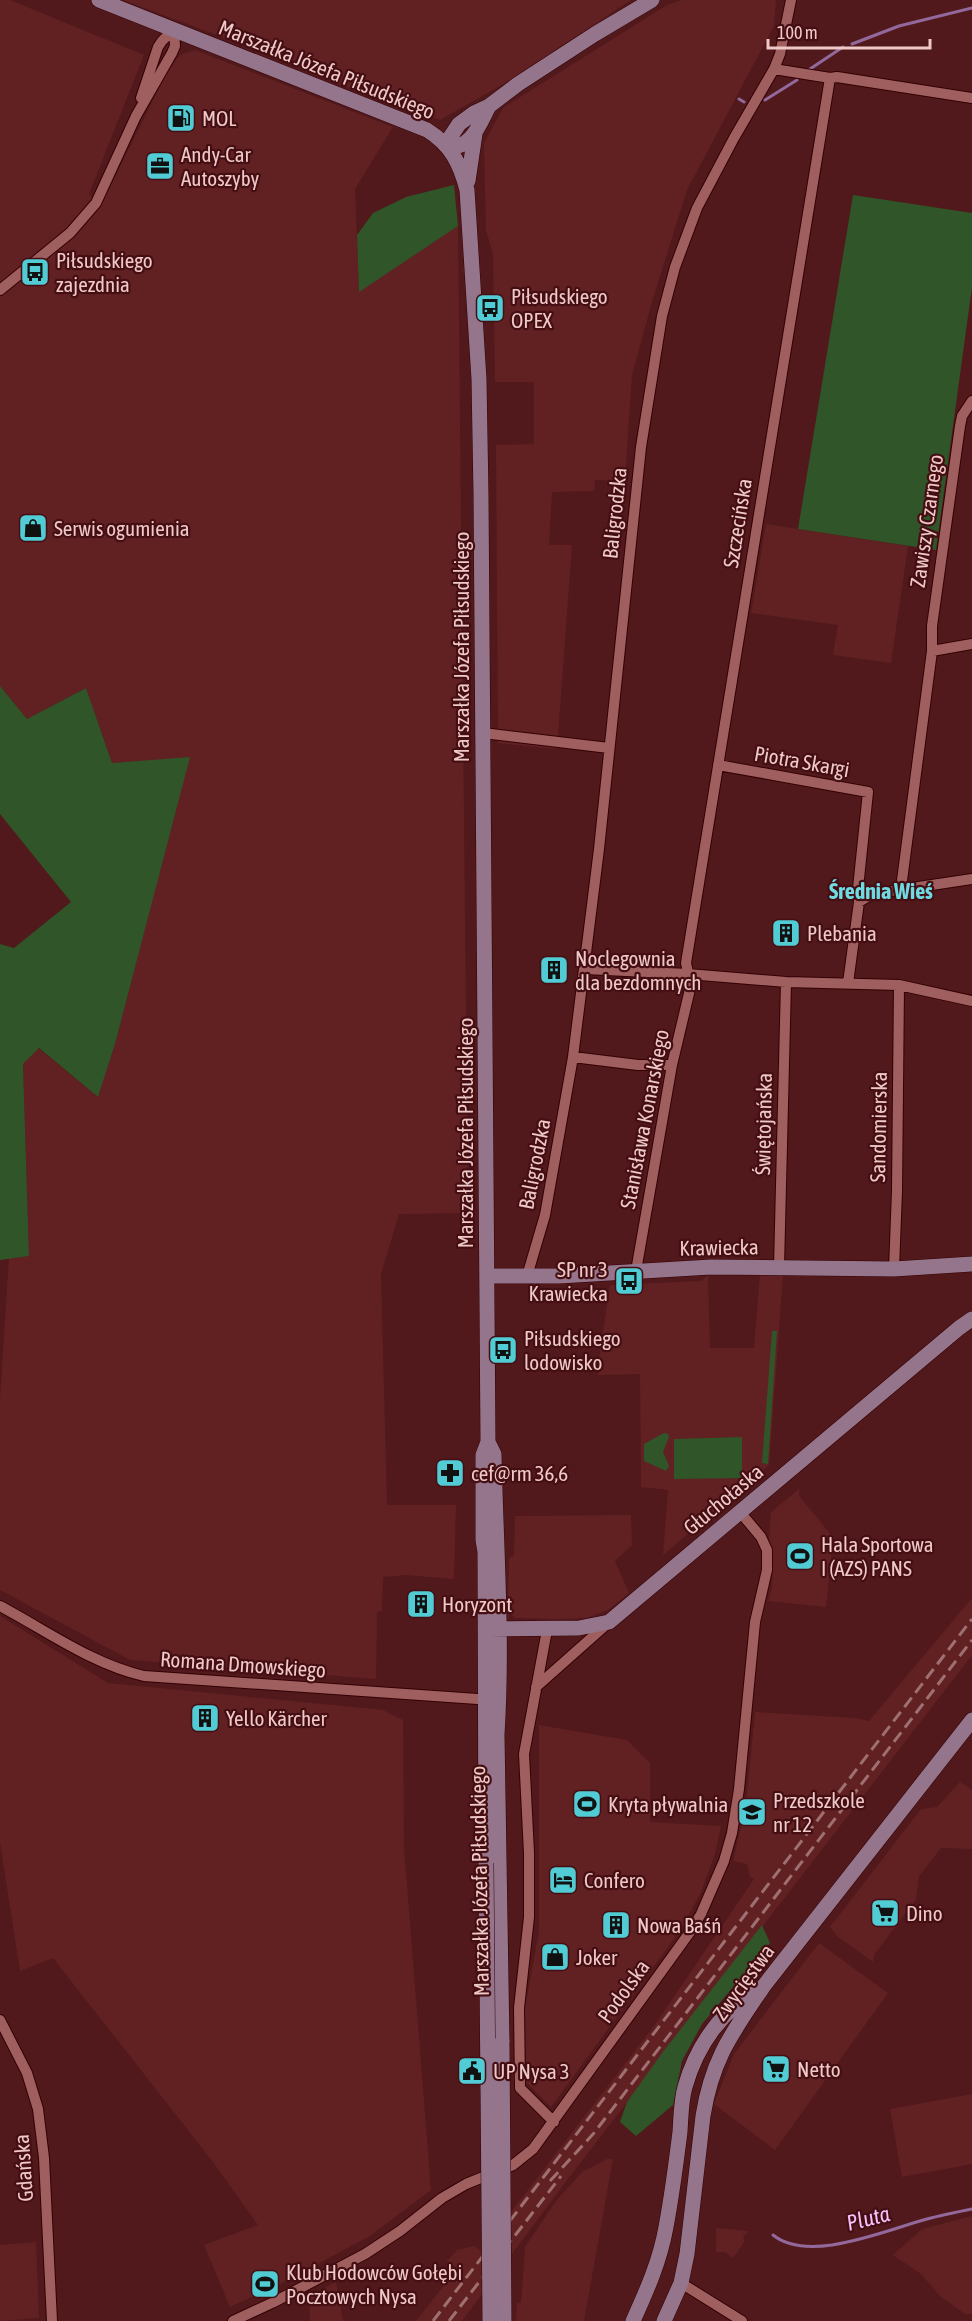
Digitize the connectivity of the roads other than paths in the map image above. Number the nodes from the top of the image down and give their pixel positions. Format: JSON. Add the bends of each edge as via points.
{"nodes":[{"id":1,"x":99,"y":0,"type":"edge"},
{"id":2,"x":652,"y":0,"type":"edge"},
{"id":3,"x":790,"y":0,"type":"edge"},
{"id":4,"x":179,"y":31,"type":"junction"},
{"id":5,"x":774,"y":69,"type":"junction"},
{"id":6,"x":830,"y":78,"type":"junction"},
{"id":7,"x":972,"y":98,"type":"edge"},
{"id":8,"x":489,"y":106,"type":"junction"},
{"id":9,"x":459,"y":124,"type":"junction"},
{"id":10,"x":427,"y":130,"type":"junction"},
{"id":11,"x":475,"y":134,"type":"junction"},
{"id":12,"x":448,"y":148,"type":"junction"},
{"id":13,"x":467,"y":190,"type":"junction"},
{"id":14,"x":0,"y":290,"type":"edge"},
{"id":15,"x":972,"y":401,"type":"edge"},
{"id":16,"x":972,"y":644,"type":"edge"},
{"id":17,"x":932,"y":651,"type":"junction"},
{"id":18,"x":483,"y":733,"type":"junction"},
{"id":19,"x":609,"y":748,"type":"junction"},
{"id":20,"x":718,"y":765,"type":"junction"},
{"id":21,"x":972,"y":879,"type":"edge"},
{"id":22,"x":901,"y":888,"type":"junction"},
{"id":23,"x":859,"y":902,"type":"junction"},
{"id":24,"x":585,"y":969,"type":"junction"},
{"id":25,"x":688,"y":974,"type":"junction"},
{"id":26,"x":786,"y":982,"type":"junction"},
{"id":27,"x":848,"y":983,"type":"junction"},
{"id":28,"x":899,"y":985,"type":"junction"},
{"id":29,"x":972,"y":1001,"type":"edge"},
{"id":30,"x":573,"y":1057,"type":"junction"},
{"id":31,"x":672,"y":1065,"type":"junction"},
{"id":32,"x":972,"y":1264,"type":"edge"},
{"id":33,"x":779,"y":1267,"type":"junction"},
{"id":34,"x":952,"y":1267,"type":"junction"},
{"id":35,"x":894,"y":1269,"type":"junction"},
{"id":36,"x":636,"y":1271,"type":"junction"},
{"id":37,"x":972,"y":1272,"type":"edge"},
{"id":38,"x":487,"y":1276,"type":"junction"},
{"id":39,"x":527,"y":1276,"type":"junction"},
{"id":40,"x":972,"y":1313,"type":"edge"},
{"id":41,"x":972,"y":1319,"type":"edge"},
{"id":42,"x":959,"y":1328,"type":"junction"},
{"id":43,"x":740,"y":1512,"type":"junction"},
{"id":44,"x":0,"y":1606,"type":"edge"},
{"id":45,"x":609,"y":1622,"type":"junction"},
{"id":46,"x":492,"y":1629,"type":"junction"},
{"id":47,"x":547,"y":1630,"type":"junction"},
{"id":48,"x":536,"y":1688,"type":"junction"},
{"id":49,"x":493,"y":1700,"type":"junction"},
{"id":50,"x":972,"y":1720,"type":"edge"},
{"id":51,"x":493,"y":1864,"type":"junction"},
{"id":52,"x":763,"y":1987,"type":"junction"},
{"id":53,"x":0,"y":2020,"type":"edge"},
{"id":54,"x":554,"y":2122,"type":"junction"},
{"id":55,"x":681,"y":2283,"type":"junction"},
{"id":56,"x":739,"y":2320,"type":"edge"},
{"id":57,"x":52,"y":2321,"type":"edge"},
{"id":58,"x":233,"y":2321,"type":"edge"},
{"id":59,"x":490,"y":2321,"type":"edge"},
{"id":60,"x":504,"y":2321,"type":"edge"},
{"id":61,"x":633,"y":2321,"type":"edge"},
{"id":62,"x":664,"y":2321,"type":"edge"}],
"edges":[{"from":1,"to":4,"type":"main road","name":"Marszałka Józefa Piłsudskiego"},
{"from":2,"to":8,"type":"main road"},
{"from":3,"to":5,"type":"street","name":"Baligrodzka"},
{"from":4,"to":10,"type":"main road","name":"Marszałka Józefa Piłsudskiego"},
{"from":4,"to":14,"type":"street","via":[[158,47],[136,116],[96,203],[70,232]]},
{"from":5,"to":6,"type":"street"},
{"from":5,"to":19,"type":"street","name":"Baligrodzka","via":[[697,208],[662,316],[641,447]]},
{"from":6,"to":7,"type":"street"},
{"from":6,"to":20,"type":"street","name":"Szczecińska"},
{"from":8,"to":9,"type":"main road"},
{"from":8,"to":11,"type":"main road"},
{"from":9,"to":10,"type":"main road"},
{"from":9,"to":12,"type":"main road","via":[[449,138]]},
{"from":10,"to":12,"type":"main road","name":"Marszałka Józefa Piłsudskiego"},
{"from":11,"to":12,"type":"main road","via":[[458,148]]},
{"from":11,"to":13,"type":"main road"},
{"from":12,"to":13,"type":"main road","name":"Marszałka Józefa Piłsudskiego","via":[[460,165]]},
{"from":13,"to":18,"type":"main road","name":"Marszałka Józefa Piłsudskiego","via":[[479,379]]},
{"from":15,"to":17,"type":"street","name":"Zawiszy Czarnego","via":[[962,416],[955,457]]},
{"from":16,"to":17,"type":"street"},
{"from":17,"to":22,"type":"street","name":"Zawiszy Czarnego"},
{"from":18,"to":19,"type":"street"},
{"from":18,"to":38,"type":"main road","name":"Marszałka Józefa Piłsudskiego"},
{"from":19,"to":24,"type":"street","name":"Baligrodzka"},
{"from":20,"to":23,"type":"street","name":"Piotra Skargi","via":[[868,792]]},
{"from":20,"to":25,"type":"street","name":"Szczecińska","via":[[686,963]]},
{"from":21,"to":22,"type":"street"},
{"from":22,"to":23,"type":"street","via":[[872,894]]},
{"from":23,"to":27,"type":"street","name":"Piotra Skargi"},
{"from":24,"to":25,"type":"street"},
{"from":24,"to":30,"type":"street","name":"Baligrodzka"},
{"from":25,"to":26,"type":"street"},
{"from":25,"to":31,"type":"street","name":"Stanisława Konarskiego","via":[[691,985]]},
{"from":26,"to":27,"type":"street"},
{"from":26,"to":33,"type":"street","name":"Świętojańska"},
{"from":27,"to":28,"type":"street"},
{"from":28,"to":29,"type":"street"},
{"from":28,"to":35,"type":"street","name":"Sandomierska"},
{"from":30,"to":31,"type":"street"},
{"from":30,"to":39,"type":"street","name":"Baligrodzka","via":[[545,1215]]},
{"from":31,"to":36,"type":"street","name":"Stanisława Konarskiego"},
{"from":32,"to":34,"type":"main road","name":"Krawiecka"},
{"from":33,"to":35,"type":"main road","name":"Krawiecka"},
{"from":33,"to":36,"type":"main road","name":"Krawiecka"},
{"from":34,"to":35,"type":"main road","name":"Krawiecka"},
{"from":34,"to":37,"type":"main road","name":"Krawiecka"},
{"from":36,"to":39,"type":"main road","name":"Krawiecka"},
{"from":38,"to":39,"type":"main road","name":"Krawiecka"},
{"from":38,"to":46,"type":"main road","name":"Marszałka Józefa Piłsudskiego","via":[[488,1442],[483,1455]]},
{"from":40,"to":42,"type":"main road","name":"Głuchołaska"},
{"from":41,"to":42,"type":"main road","name":"Głuchołaska"},
{"from":42,"to":43,"type":"main road","name":"Głuchołaska"},
{"from":43,"to":45,"type":"main road","name":"Głuchołaska"},
{"from":43,"to":54,"type":"street","name":"Podolska","via":[[761,1537],[767,1550],[767,1570],[755,1622],[739,1789],[727,1853],[690,1932]]},
{"from":44,"to":49,"type":"street","name":"Romana Dmowskiego","via":[[97,1661],[144,1676]]},
{"from":45,"to":47,"type":"main road","name":"Głuchołaska"},
{"from":45,"to":48,"type":"street"},
{"from":46,"to":47,"type":"main road","name":"Głuchołaska"},
{"from":46,"to":49,"type":"main road","name":"Marszałka Józefa Piłsudskiego"},
{"from":47,"to":48,"type":"street","name":"Marszałka Józefa Piłsudskiego"},
{"from":48,"to":54,"type":"street","name":"Marszałka Józefa Piłsudskiego","via":[[524,1754],[529,1917],[519,2008],[520,2088]]},
{"from":49,"to":51,"type":"main road","name":"Marszałka Józefa Piłsudskiego"},
{"from":50,"to":52,"type":"main road","name":"Zwycięstwa"},
{"from":51,"to":59,"type":"main road","name":"Marszałka Józefa Piłsudskiego","bridge":true},
{"from":51,"to":60,"type":"main road","name":"Marszałka Józefa Piłsudskiego","bridge":true},
{"from":52,"to":55,"type":"main road","name":"Zwycięstwa","via":[[718,2058],[706,2095]]},
{"from":52,"to":61,"type":"main road","via":[[718,2022],[700,2049],[685,2088],[666,2229],[656,2270]]},
{"from":53,"to":57,"type":"street","name":"Gdańska","via":[[27,2073],[38,2109]]},
{"from":54,"to":58,"type":"street","name":"Podolska","via":[[533,2149],[513,2165],[466,2184],[365,2254]]},
{"from":55,"to":56,"type":"street"},
{"from":55,"to":62,"type":"main road","name":"Zwycięstwa"}]}
